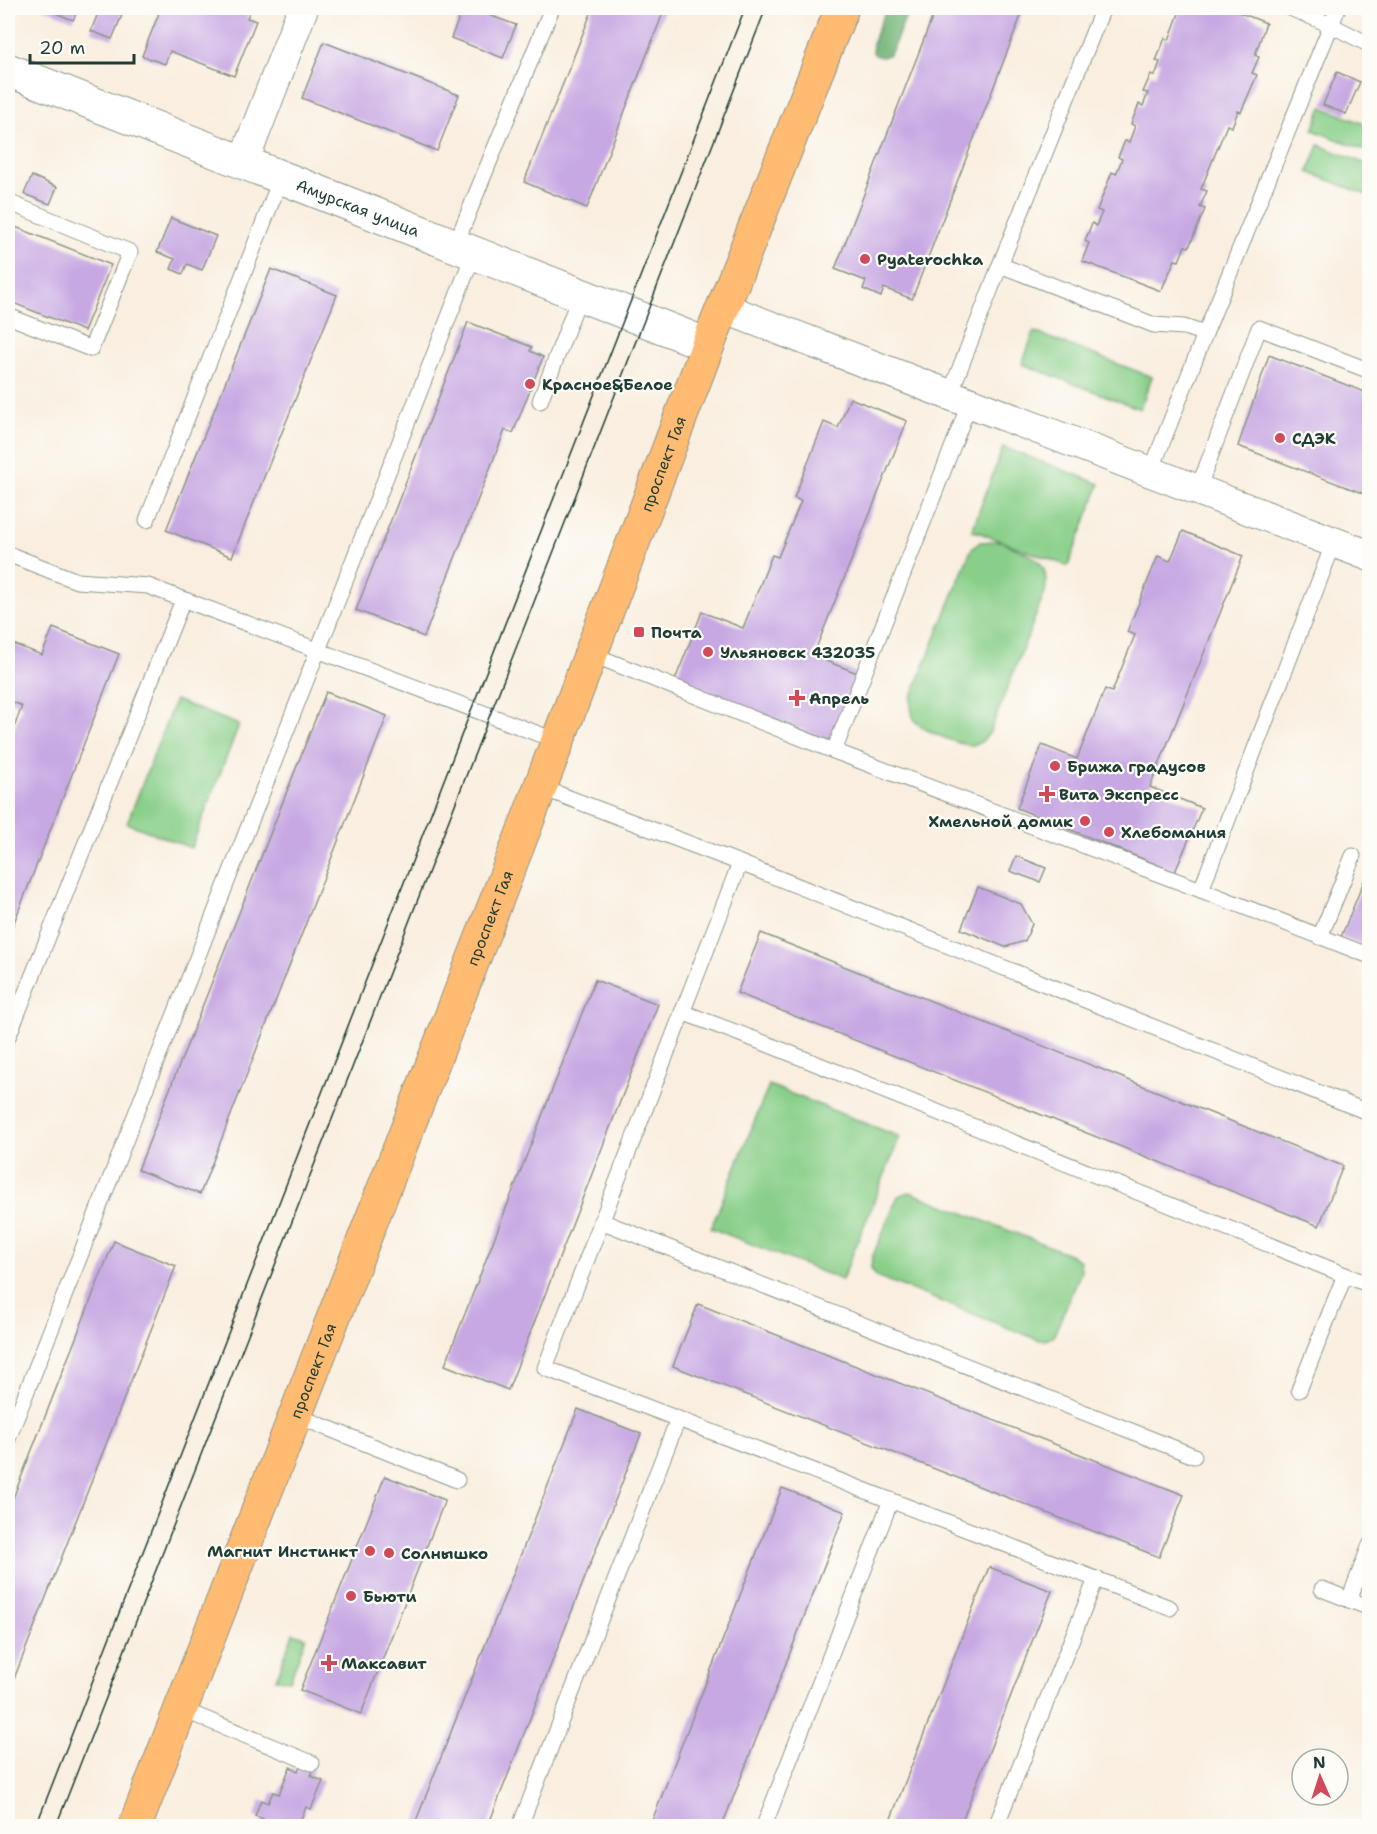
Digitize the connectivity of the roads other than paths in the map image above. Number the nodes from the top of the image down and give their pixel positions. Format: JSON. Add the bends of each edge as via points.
{"nodes":[{"id":1,"x":303,"y":8,"type":"edge"},
{"id":2,"x":552,"y":8,"type":"edge"},
{"id":3,"x":842,"y":8,"type":"edge"},
{"id":4,"x":1103,"y":8,"type":"edge"},
{"id":5,"x":1290,"y":8,"type":"edge"},
{"id":6,"x":1338,"y":8,"type":"edge"},
{"id":7,"x":1331,"y":25,"type":"junction"},
{"id":8,"x":1370,"y":45,"type":"edge"},
{"id":9,"x":8,"y":70,"type":"edge"},
{"id":10,"x":243,"y":163,"type":"junction"},
{"id":11,"x":281,"y":178,"type":"junction"},
{"id":12,"x":8,"y":202,"type":"edge"},
{"id":13,"x":464,"y":249,"type":"junction"},
{"id":14,"x":1000,"y":265,"type":"junction"},
{"id":15,"x":580,"y":296,"type":"junction"},
{"id":16,"x":723,"y":308,"type":"junction"},
{"id":17,"x":8,"y":316,"type":"edge"},
{"id":18,"x":1205,"y":334,"type":"junction"},
{"id":19,"x":708,"y":345,"type":"junction"},
{"id":20,"x":1370,"y":371,"type":"edge"},
{"id":21,"x":960,"y":398,"type":"junction"},
{"id":22,"x":540,"y":401,"type":"dead end"},
{"id":23,"x":1151,"y":471,"type":"junction"},
{"id":24,"x":1198,"y":489,"type":"junction"},
{"id":25,"x":147,"y":520,"type":"dead end"},
{"id":26,"x":1334,"y":542,"type":"junction"},
{"id":27,"x":8,"y":554,"type":"edge"},
{"id":28,"x":1370,"y":556,"type":"edge"},
{"id":29,"x":183,"y":600,"type":"junction"},
{"id":30,"x":317,"y":650,"type":"junction"},
{"id":31,"x":591,"y":654,"type":"junction"},
{"id":32,"x":557,"y":741,"type":"junction"},
{"id":33,"x":834,"y":751,"type":"junction"},
{"id":34,"x":540,"y":787,"type":"junction"},
{"id":35,"x":1353,"y":856,"type":"dead end"},
{"id":36,"x":740,"y":863,"type":"junction"},
{"id":37,"x":1201,"y":890,"type":"junction"},
{"id":38,"x":1320,"y":937,"type":"junction"},
{"id":39,"x":1370,"y":956,"type":"edge"},
{"id":40,"x":682,"y":1012,"type":"junction"},
{"id":41,"x":8,"y":1037,"type":"edge"},
{"id":42,"x":1370,"y":1113,"type":"edge"},
{"id":43,"x":601,"y":1221,"type":"junction"},
{"id":44,"x":1345,"y":1275,"type":"junction"},
{"id":45,"x":1370,"y":1285,"type":"edge"},
{"id":46,"x":1299,"y":1390,"type":"dead end"},
{"id":47,"x":295,"y":1415,"type":"junction"},
{"id":48,"x":678,"y":1419,"type":"junction"},
{"id":49,"x":8,"y":1439,"type":"edge"},
{"id":50,"x":1194,"y":1456,"type":"dead end"},
{"id":51,"x":457,"y":1480,"type":"dead end"},
{"id":52,"x":891,"y":1500,"type":"junction"},
{"id":53,"x":1370,"y":1545,"type":"edge"},
{"id":54,"x":1096,"y":1579,"type":"junction"},
{"id":55,"x":1322,"y":1589,"type":"dead end"},
{"id":56,"x":1349,"y":1600,"type":"junction"},
{"id":57,"x":1170,"y":1608,"type":"dead end"},
{"id":58,"x":1370,"y":1608,"type":"edge"},
{"id":59,"x":181,"y":1709,"type":"junction"},
{"id":60,"x":312,"y":1763,"type":"dead end"},
{"id":61,"x":135,"y":1827,"type":"edge"},
{"id":62,"x":520,"y":1827,"type":"edge"},
{"id":63,"x":764,"y":1827,"type":"edge"},
{"id":64,"x":996,"y":1827,"type":"edge"}],
"edges":[{"from":1,"to":10,"type":"street"},
{"from":2,"to":13,"type":"lane"},
{"from":3,"to":16,"type":"main road","name":"проспект Гая"},
{"from":4,"to":14,"type":"lane"},
{"from":5,"to":7,"type":"lane"},
{"from":6,"to":7,"type":"lane"},
{"from":7,"to":8,"type":"lane"},
{"from":7,"to":18,"type":"lane"},
{"from":9,"to":10,"type":"street","name":"Амурская улица"},
{"from":10,"to":11,"type":"street","name":"Амурская улица"},
{"from":11,"to":13,"type":"street","name":"Амурская улица"},
{"from":11,"to":25,"type":"lane"},
{"from":12,"to":17,"type":"lane","via":[[130,252],[91,349]]},
{"from":13,"to":15,"type":"street","name":"Амурская улица"},
{"from":13,"to":30,"type":"lane"},
{"from":14,"to":18,"type":"lane","via":[[1154,325],[1184,327]]},
{"from":14,"to":21,"type":"lane"},
{"from":15,"to":19,"type":"street","name":"Амурская улица"},
{"from":15,"to":22,"type":"lane"},
{"from":16,"to":19,"type":"main road","name":"проспект Гая"},
{"from":16,"to":21,"type":"street"},
{"from":18,"to":23,"type":"lane"},
{"from":19,"to":31,"type":"main road","name":"проспект Гая"},
{"from":20,"to":24,"type":"lane","via":[[1259,328]]},
{"from":21,"to":23,"type":"street"},
{"from":21,"to":33,"type":"lane"},
{"from":23,"to":24,"type":"street"},
{"from":24,"to":26,"type":"street"},
{"from":26,"to":28,"type":"street"},
{"from":26,"to":37,"type":"lane"},
{"from":27,"to":29,"type":"lane","via":[[77,581],[148,586]]},
{"from":29,"to":30,"type":"lane"},
{"from":29,"to":41,"type":"lane"},
{"from":30,"to":32,"type":"lane"},
{"from":30,"to":49,"type":"lane"},
{"from":31,"to":32,"type":"main road","name":"проспект Гая"},
{"from":31,"to":33,"type":"lane"},
{"from":32,"to":34,"type":"main road","name":"проспект Гая"},
{"from":33,"to":37,"type":"lane"},
{"from":34,"to":36,"type":"lane"},
{"from":34,"to":47,"type":"main road","name":"проспект Гая"},
{"from":35,"to":38,"type":"lane"},
{"from":36,"to":40,"type":"lane"},
{"from":36,"to":42,"type":"lane"},
{"from":37,"to":38,"type":"lane"},
{"from":38,"to":39,"type":"lane"},
{"from":40,"to":43,"type":"lane"},
{"from":40,"to":44,"type":"lane"},
{"from":43,"to":48,"type":"lane","via":[[544,1368]]},
{"from":43,"to":50,"type":"lane"},
{"from":44,"to":45,"type":"lane"},
{"from":44,"to":46,"type":"lane"},
{"from":47,"to":51,"type":"lane"},
{"from":47,"to":59,"type":"main road","name":"проспект Гая"},
{"from":48,"to":52,"type":"lane"},
{"from":48,"to":62,"type":"lane"},
{"from":52,"to":54,"type":"lane"},
{"from":52,"to":63,"type":"lane"},
{"from":53,"to":56,"type":"lane"},
{"from":54,"to":57,"type":"lane"},
{"from":54,"to":64,"type":"lane"},
{"from":55,"to":56,"type":"lane"},
{"from":56,"to":58,"type":"lane"},
{"from":59,"to":60,"type":"lane"},
{"from":59,"to":61,"type":"main road","name":"проспект Гая"}]}
